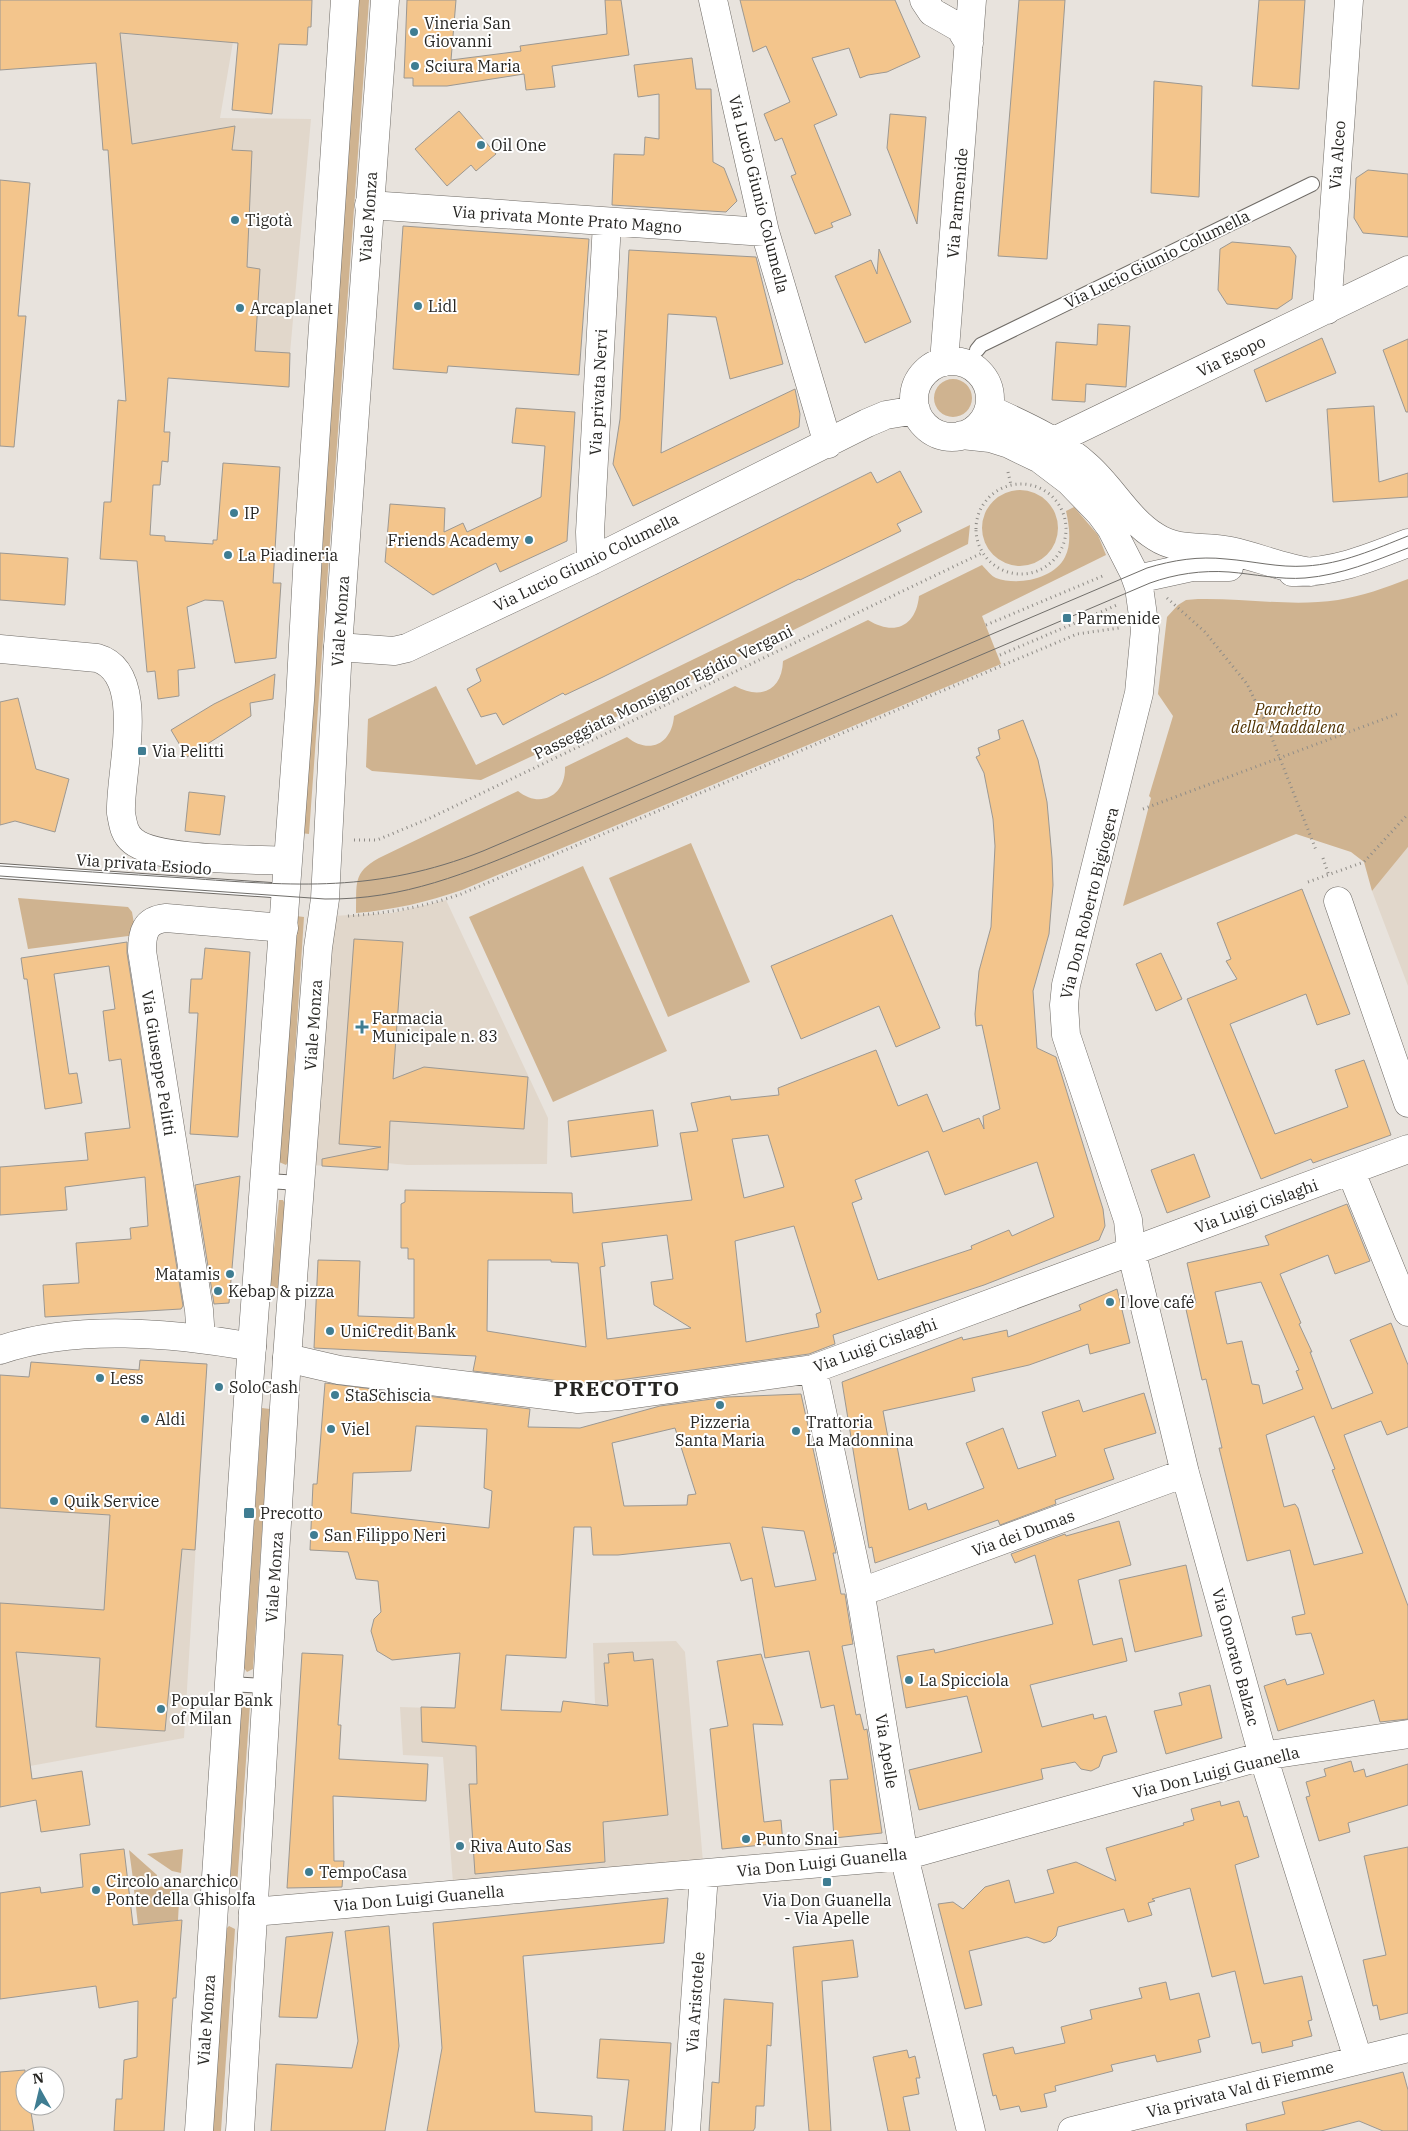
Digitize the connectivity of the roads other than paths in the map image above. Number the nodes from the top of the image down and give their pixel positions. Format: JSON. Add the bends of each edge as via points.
{"nodes":[{"id":1,"x":345,"y":0,"type":"edge"},
{"id":2,"x":386,"y":0,"type":"edge"},
{"id":3,"x":713,"y":0,"type":"edge"},
{"id":4,"x":924,"y":0,"type":"edge"},
{"id":5,"x":972,"y":0,"type":"edge"},
{"id":6,"x":1349,"y":0,"type":"edge"},
{"id":7,"x":969,"y":44,"type":"junction"},
{"id":8,"x":1312,"y":184,"type":"dead end"},
{"id":9,"x":369,"y":205,"type":"junction"},
{"id":10,"x":607,"y":223,"type":"junction"},
{"id":11,"x":765,"y":232,"type":"junction"},
{"id":12,"x":1408,"y":270,"type":"edge"},
{"id":13,"x":1326,"y":310,"type":"junction"},
{"id":14,"x":977,"y":350,"type":"dead end"},
{"id":15,"x":944,"y":362,"type":"junction"},
{"id":16,"x":989,"y":408,"type":"junction"},
{"id":17,"x":916,"y":410,"type":"junction"},
{"id":18,"x":962,"y":435,"type":"junction"},
{"id":19,"x":828,"y":444,"type":"junction"},
{"id":20,"x":1047,"y":450,"type":"junction"},
{"id":21,"x":1408,"y":543,"type":"edge"},
{"id":22,"x":591,"y":561,"type":"junction"},
{"id":23,"x":1311,"y":572,"type":"junction"},
{"id":24,"x":1137,"y":580,"type":"junction"},
{"id":25,"x":338,"y":647,"type":"junction"},
{"id":26,"x":0,"y":649,"type":"edge"},
{"id":27,"x":287,"y":861,"type":"junction"},
{"id":28,"x":326,"y":863,"type":"junction"},
{"id":29,"x":0,"y":871,"type":"edge"},
{"id":30,"x":286,"y":891,"type":"junction"},
{"id":31,"x":1338,"y":900,"type":"dead end"},
{"id":32,"x":284,"y":928,"type":"junction"},
{"id":33,"x":1408,"y":1103,"type":"edge"},
{"id":34,"x":1408,"y":1149,"type":"edge"},
{"id":35,"x":1351,"y":1172,"type":"junction"},
{"id":36,"x":266,"y":1181,"type":"junction"},
{"id":37,"x":301,"y":1183,"type":"junction"},
{"id":38,"x":1131,"y":1250,"type":"junction"},
{"id":39,"x":1408,"y":1312,"type":"edge"},
{"id":40,"x":201,"y":1339,"type":"junction"},
{"id":41,"x":252,"y":1347,"type":"junction"},
{"id":42,"x":0,"y":1350,"type":"edge"},
{"id":43,"x":287,"y":1358,"type":"junction"},
{"id":44,"x":813,"y":1369,"type":"junction"},
{"id":45,"x":1185,"y":1473,"type":"junction"},
{"id":46,"x":860,"y":1590,"type":"junction"},
{"id":47,"x":229,"y":1684,"type":"junction"},
{"id":48,"x":267,"y":1686,"type":"junction"},
{"id":49,"x":1408,"y":1734,"type":"edge"},
{"id":50,"x":1263,"y":1756,"type":"junction"},
{"id":51,"x":904,"y":1856,"type":"junction"},
{"id":52,"x":704,"y":1874,"type":"junction"},
{"id":53,"x":214,"y":1910,"type":"junction"},
{"id":54,"x":253,"y":1912,"type":"junction"},
{"id":55,"x":1408,"y":2048,"type":"edge"},
{"id":56,"x":1358,"y":2059,"type":"junction"},
{"id":57,"x":199,"y":2131,"type":"edge"},
{"id":58,"x":240,"y":2131,"type":"edge"},
{"id":59,"x":686,"y":2131,"type":"edge"},
{"id":60,"x":971,"y":2131,"type":"edge"},
{"id":61,"x":1072,"y":2131,"type":"edge"}],
"edges":[{"from":1,"to":27,"type":"street","name":"Viale Monza"},
{"from":2,"to":9,"type":"street","name":"Viale Monza"},
{"from":3,"to":11,"type":"street","name":"Via Lucio Giunio Columella"},
{"from":4,"to":7,"type":"street","via":[[932,12],[960,28]]},
{"from":5,"to":7,"type":"street","name":"Via Parmenide"},
{"from":6,"to":13,"type":"street","name":"Via Alceo"},
{"from":7,"to":15,"type":"street","name":"Via Parmenide"},
{"from":8,"to":14,"type":"lane","name":"Via Lucio Giunio Columella","via":[[981,345]]},
{"from":9,"to":10,"type":"street","name":"Via privata Monte Prato Magno"},
{"from":9,"to":25,"type":"street","name":"Viale Monza"},
{"from":10,"to":11,"type":"street","name":"Via privata Monte Prato Magno"},
{"from":10,"to":22,"type":"street","name":"Via privata Nervi"},
{"from":11,"to":19,"type":"street","name":"Via Lucio Giunio Columella"},
{"from":12,"to":13,"type":"street","name":"Via Esopo"},
{"from":13,"to":20,"type":"street","name":"Via Esopo"},
{"from":15,"to":16,"type":"street","via":[[960,362],[980,373],[989,389]]},
{"from":15,"to":17,"type":"street","via":[[922,376],[915,393]]},
{"from":16,"to":18,"type":"street","via":[[979,426]]},
{"from":16,"to":20,"type":"street"},
{"from":17,"to":18,"type":"street","via":[[924,424],[935,432]]},
{"from":17,"to":19,"type":"street","name":"Via Lucio Giunio Columella","via":[[886,415]]},
{"from":18,"to":20,"type":"street"},
{"from":19,"to":22,"type":"street","name":"Via Lucio Giunio Columella"},
{"from":20,"to":23,"type":"street","via":[[1087,465],[1154,536],[1179,547],[1230,551]]},
{"from":20,"to":24,"type":"street","via":[[1100,512],[1120,542]]},
{"from":21,"to":23,"type":"street","via":[[1350,565]]},
{"from":22,"to":25,"type":"street","name":"Via Lucio Giunio Columella","via":[[407,648]]},
{"from":23,"to":24,"type":"street","via":[[1209,566],[1184,568]]},
{"from":24,"to":38,"type":"street","name":"Via Don Roberto Bigiogera","via":[[1144,623],[1138,699],[1068,976],[1064,1005],[1068,1044],[1127,1215]]},
{"from":25,"to":28,"type":"street","name":"Viale Monza"},
{"from":26,"to":27,"type":"street","via":[[97,658],[114,668],[125,688],[127,727],[121,805],[122,821],[128,836],[146,848],[179,855]]},
{"from":27,"to":28,"type":"street"},
{"from":27,"to":30,"type":"street","name":"Viale Monza"},
{"from":28,"to":37,"type":"street","name":"Viale Monza"},
{"from":29,"to":30,"type":"lane","name":"Via privata Esiodo"},
{"from":30,"to":32,"type":"street","name":"Viale Monza"},
{"from":31,"to":33,"type":"street"},
{"from":32,"to":36,"type":"street","name":"Viale Monza"},
{"from":32,"to":40,"type":"street","name":"Via Giuseppe Pelitti","via":[[166,918],[152,922],[144,931],[142,957],[200,1314]]},
{"from":34,"to":35,"type":"street","name":"Via Luigi Cislaghi"},
{"from":35,"to":38,"type":"street","name":"Via Luigi Cislaghi"},
{"from":35,"to":39,"type":"street"},
{"from":36,"to":37,"type":"lane"},
{"from":36,"to":41,"type":"street","name":"Viale Monza"},
{"from":37,"to":43,"type":"street","name":"Viale Monza"},
{"from":38,"to":44,"type":"street","name":"Via Luigi Cislaghi"},
{"from":38,"to":45,"type":"street","name":"Via Onorato Balzac"},
{"from":40,"to":41,"type":"street","name":"Via Luigi Cislaghi"},
{"from":40,"to":42,"type":"street","name":"Via Luigi Cislaghi","via":[[69,1335]]},
{"from":41,"to":43,"type":"street","name":"Via Luigi Cislaghi"},
{"from":41,"to":47,"type":"street","name":"Viale Monza"},
{"from":43,"to":44,"type":"street","name":"Via Luigi Cislaghi","via":[[339,1370],[578,1399]]},
{"from":43,"to":48,"type":"street","name":"Viale Monza"},
{"from":44,"to":46,"type":"street","name":"Via Apelle"},
{"from":45,"to":46,"type":"street","name":"Via dei Dumas"},
{"from":45,"to":50,"type":"street","name":"Via Onorato Balzac"},
{"from":46,"to":51,"type":"street","name":"Via Apelle"},
{"from":47,"to":48,"type":"lane"},
{"from":47,"to":53,"type":"street","name":"Viale Monza"},
{"from":48,"to":54,"type":"street","name":"Viale Monza"},
{"from":49,"to":50,"type":"street","name":"Via Don Luigi Guanella"},
{"from":50,"to":51,"type":"street","name":"Via Don Luigi Guanella"},
{"from":50,"to":56,"type":"street","name":"Via Onorato Balzac"},
{"from":51,"to":52,"type":"street","name":"Via Don Luigi Guanella"},
{"from":51,"to":60,"type":"street","name":"Via Apelle"},
{"from":52,"to":54,"type":"street","name":"Via Don Luigi Guanella"},
{"from":52,"to":59,"type":"street","name":"Via Aristotele"},
{"from":53,"to":54,"type":"street"},
{"from":53,"to":57,"type":"street","name":"Viale Monza"},
{"from":54,"to":58,"type":"street","name":"Viale Monza"},
{"from":55,"to":56,"type":"street","name":"Via privata Val di Fiemme"},
{"from":56,"to":61,"type":"street","name":"Via privata Val di Fiemme"}]}
